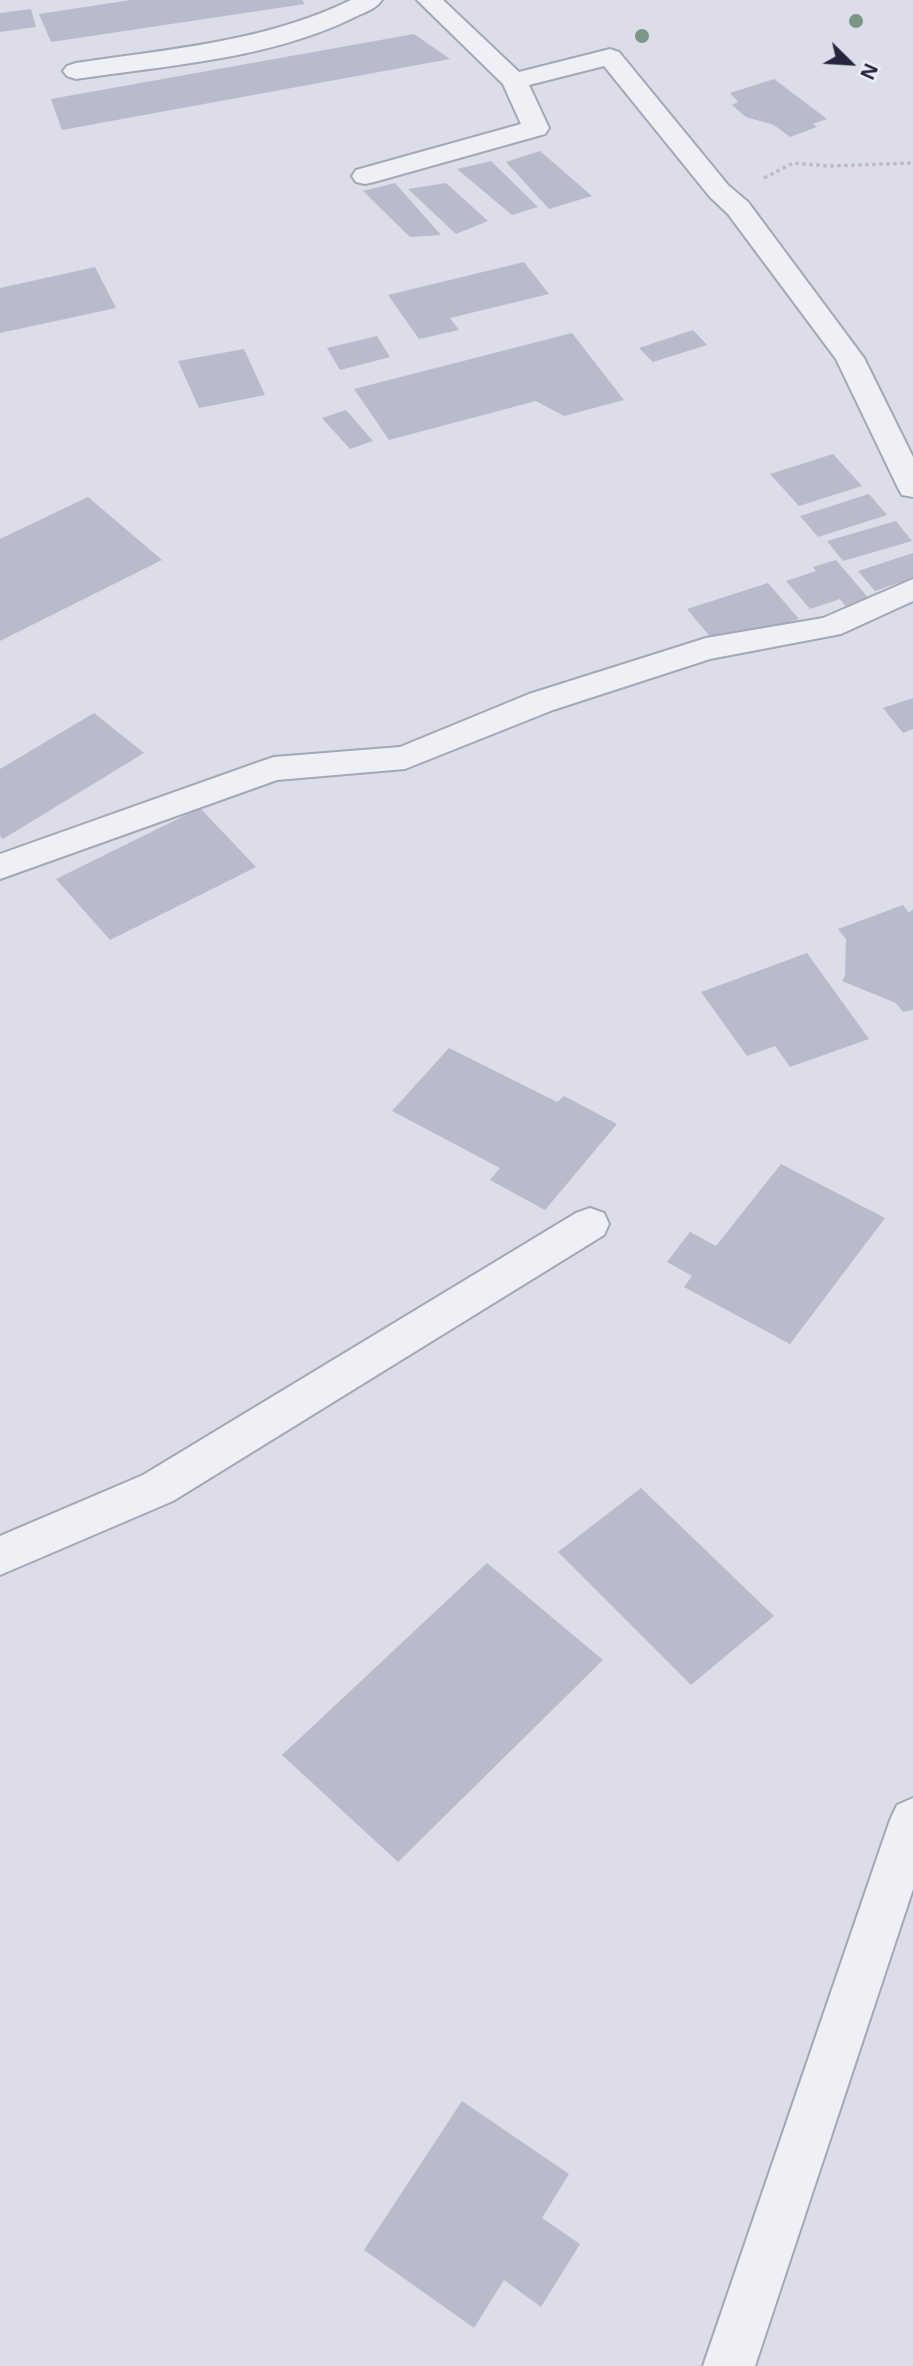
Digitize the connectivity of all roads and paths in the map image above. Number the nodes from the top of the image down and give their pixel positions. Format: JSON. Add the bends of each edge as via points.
{"nodes":[{"id":1,"x":370,"y":0,"type":"edge"},
{"id":2,"x":429,"y":0,"type":"edge"},
{"id":3,"x":76,"y":71,"type":"dead end"},
{"id":4,"x":514,"y":81,"type":"junction"},
{"id":5,"x":913,"y":163,"type":"edge"},
{"id":6,"x":365,"y":176,"type":"dead end"},
{"id":7,"x":719,"y":191,"type":"junction"},
{"id":8,"x":913,"y":488,"type":"edge"},
{"id":9,"x":913,"y":589,"type":"edge"},
{"id":10,"x":0,"y":867,"type":"edge"},
{"id":11,"x":590,"y":1224,"type":"dead end"},
{"id":12,"x":0,"y":1556,"type":"edge"},
{"id":13,"x":913,"y":1819,"type":"edge"},
{"id":14,"x":729,"y":2366,"type":"edge"}],
"edges":[{"from":1,"to":3,"type":"street","via":[[307,29]]},
{"from":2,"to":4,"type":"street"},
{"from":4,"to":6,"type":"street","via":[[536,128]]},
{"from":4,"to":7,"type":"street","via":[[610,57]]},
{"from":5,"to":7,"type":"path","via":[[793,163],[758,181]]},
{"from":7,"to":8,"type":"street","via":[[738,208],[850,358]]},
{"from":9,"to":10,"type":"street","via":[[830,626],[706,649],[541,702],[405,758],[274,769]]},
{"from":11,"to":12,"type":"street","via":[[158,1488]]},
{"from":13,"to":14,"type":"street"}]}
